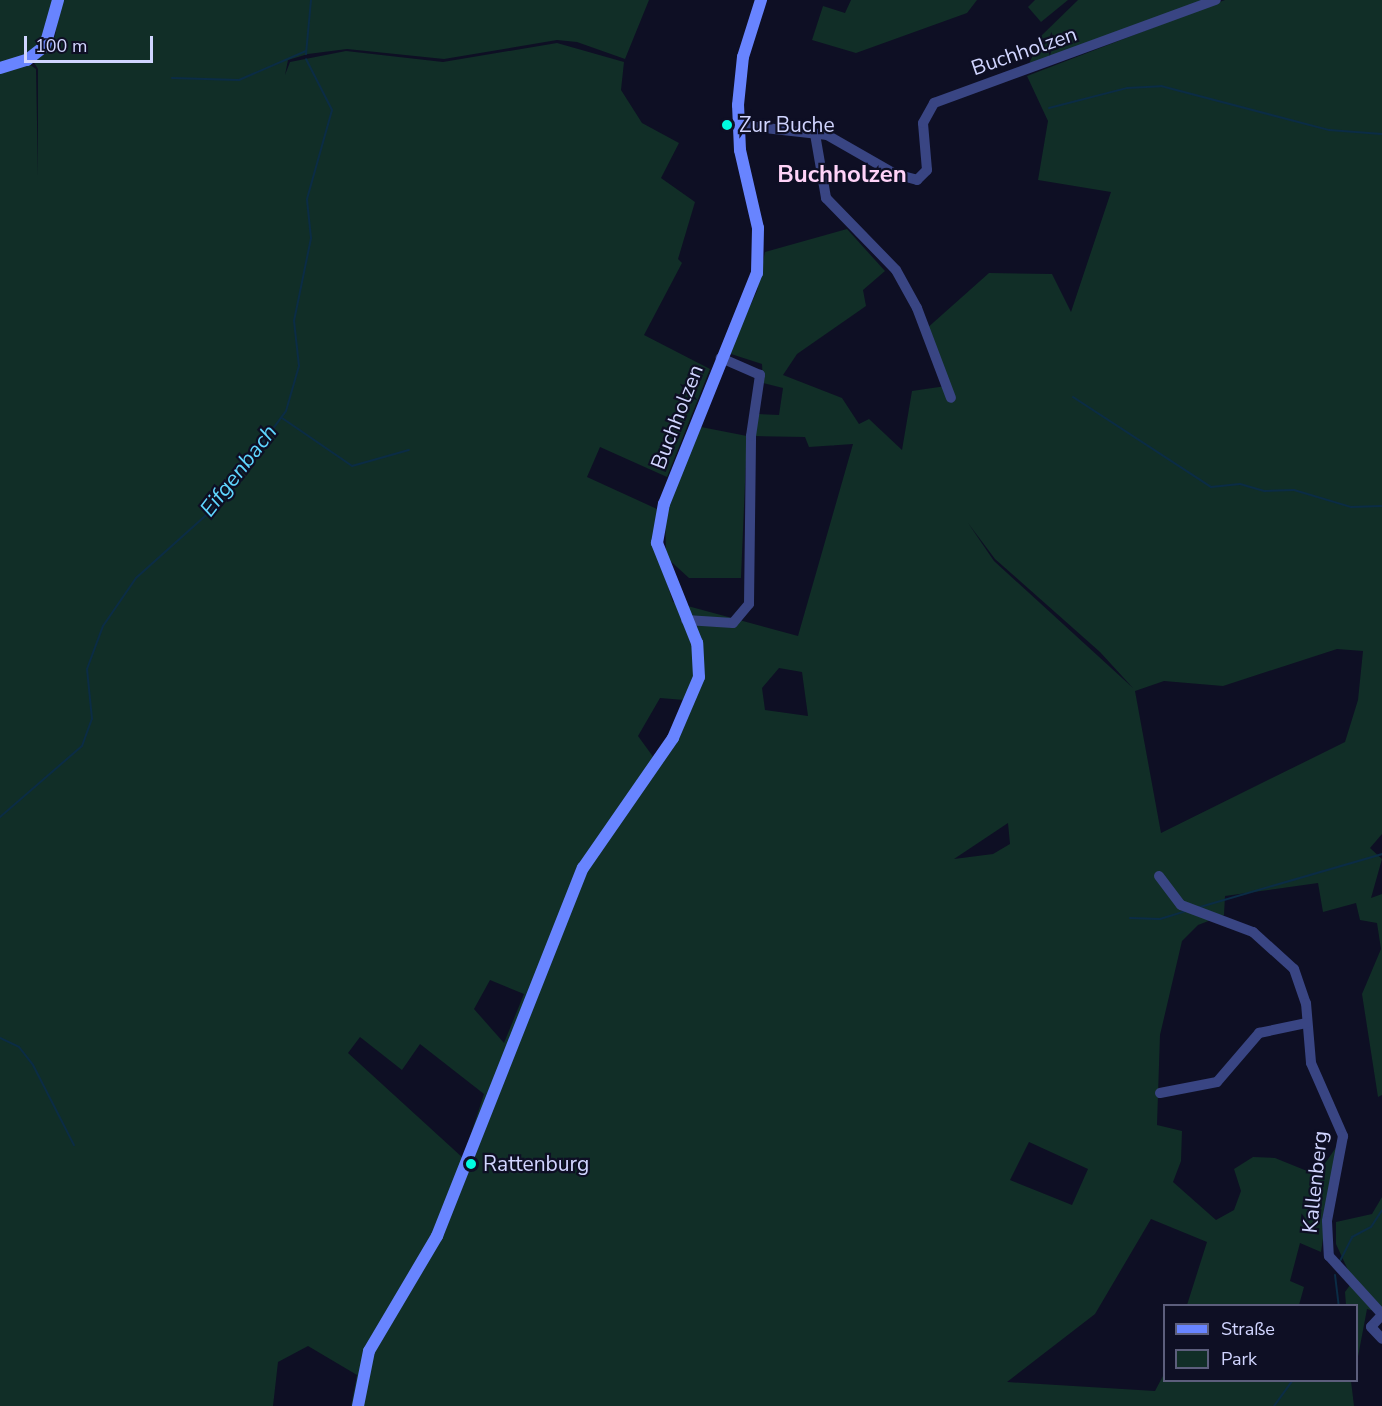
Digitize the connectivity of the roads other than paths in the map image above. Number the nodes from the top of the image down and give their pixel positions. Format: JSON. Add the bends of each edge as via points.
{"nodes":[{"id":1,"x":58,"y":0,"type":"edge"},
{"id":2,"x":761,"y":0,"type":"edge"},
{"id":3,"x":1216,"y":0,"type":"edge"},
{"id":4,"x":0,"y":68,"type":"edge"},
{"id":5,"x":739,"y":125,"type":"junction"},
{"id":6,"x":815,"y":134,"type":"junction"},
{"id":7,"x":721,"y":358,"type":"junction"},
{"id":8,"x":951,"y":398,"type":"dead end"},
{"id":9,"x":686,"y":620,"type":"junction"},
{"id":10,"x":1159,"y":876,"type":"dead end"},
{"id":11,"x":1307,"y":1023,"type":"junction"},
{"id":12,"x":1160,"y":1094,"type":"dead end"},
{"id":13,"x":1382,"y":1314,"type":"edge"},
{"id":14,"x":1382,"y":1339,"type":"edge"},
{"id":15,"x":358,"y":1406,"type":"edge"}],
"edges":[{"from":1,"to":4,"type":"street","via":[[45,46],[27,60]]},
{"from":2,"to":5,"type":"street","name":"Buchholzen","via":[[741,67]]},
{"from":3,"to":6,"type":"street","name":"Buchholzen","via":[[934,103],[923,123],[927,170],[917,180]]},
{"from":5,"to":6,"type":"street","name":"Buchholzen"},
{"from":5,"to":7,"type":"street","name":"Buchholzen","via":[[759,253],[750,295]]},
{"from":6,"to":8,"type":"street","via":[[826,198],[896,270],[917,308]]},
{"from":7,"to":9,"type":"street","name":"Buchholzen","via":[[660,517],[657,543]]},
{"from":7,"to":9,"type":"street","via":[[758,372],[760,378],[751,436],[749,604],[734,623]]},
{"from":9,"to":15,"type":"street","name":"Buchholzen","via":[[700,668],[683,720],[583,868],[437,1236],[369,1351]]},
{"from":10,"to":11,"type":"street","name":"Kallenberg","via":[[1181,904],[1253,932],[1289,960],[1306,1003]]},
{"from":11,"to":12,"type":"street","via":[[1259,1033],[1217,1082]]},
{"from":11,"to":13,"type":"street","name":"Kallenberg","via":[[1311,1063],[1343,1136],[1327,1221],[1329,1256]]},
{"from":13,"to":14,"type":"street","via":[[1371,1327]]}]}
